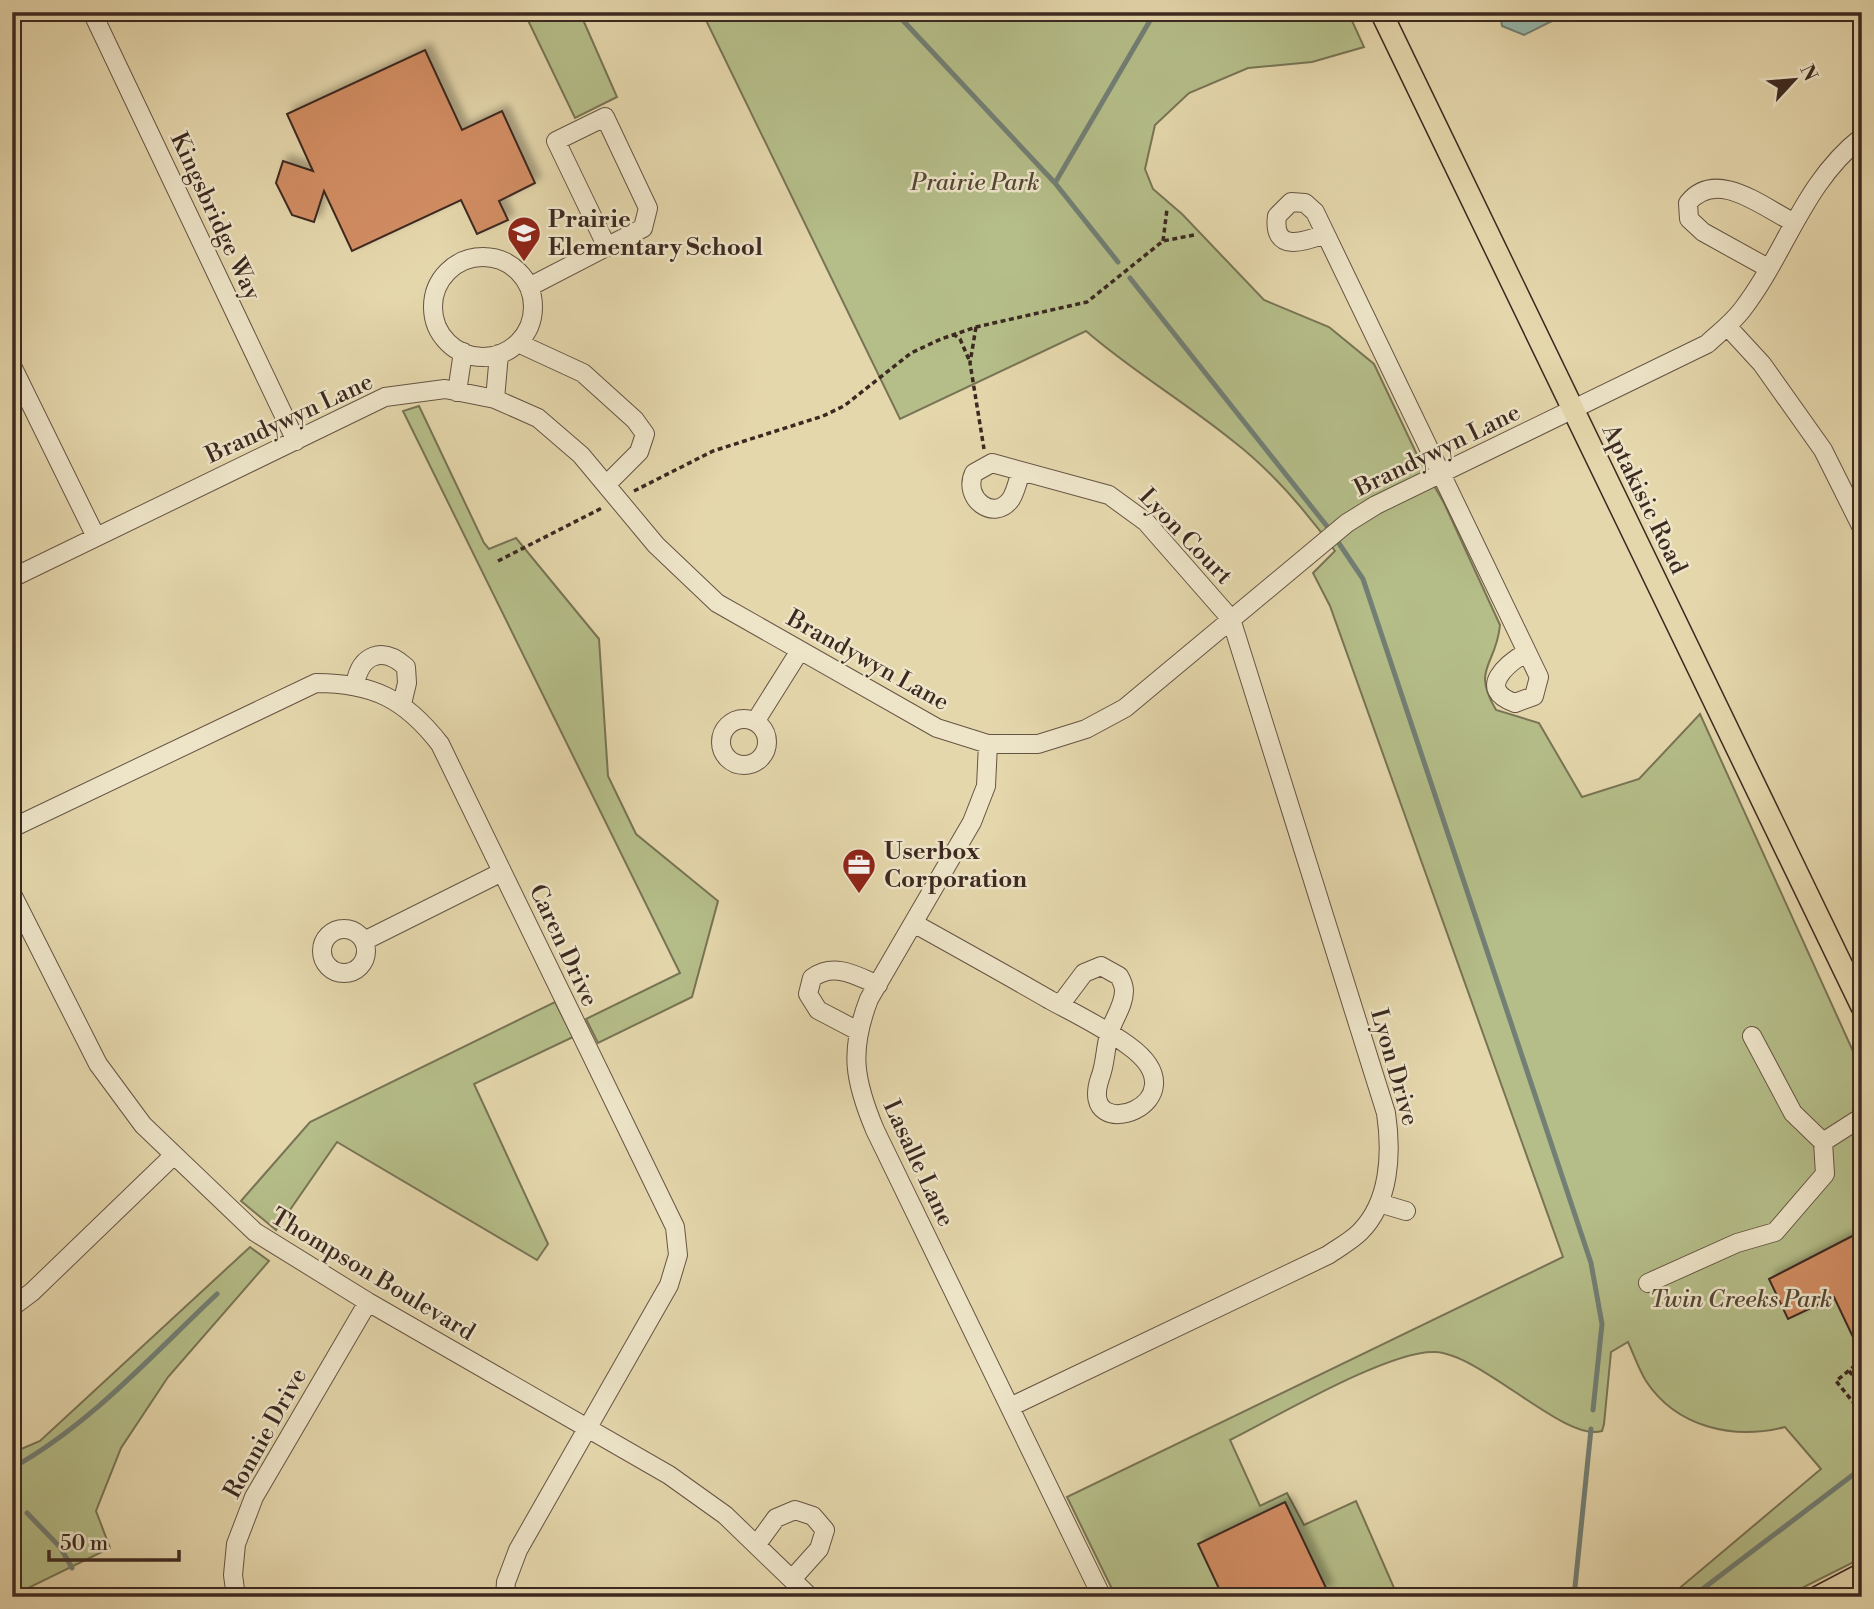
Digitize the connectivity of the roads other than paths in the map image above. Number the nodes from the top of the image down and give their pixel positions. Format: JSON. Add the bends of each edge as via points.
{"nodes":[{"id":1,"x":92,"y":12,"type":"edge"},
{"id":2,"x":1381,"y":12,"type":"edge"},
{"id":3,"x":1862,"y":137,"type":"edge"},
{"id":4,"x":1793,"y":222,"type":"junction"},
{"id":5,"x":1325,"y":234,"type":"dead end"},
{"id":6,"x":607,"y":247,"type":"junction"},
{"id":7,"x":1768,"y":268,"type":"junction"},
{"id":8,"x":529,"y":287,"type":"junction"},
{"id":9,"x":1727,"y":326,"type":"junction"},
{"id":10,"x":518,"y":343,"type":"junction"},
{"id":11,"x":463,"y":352,"type":"junction"},
{"id":12,"x":499,"y":354,"type":"junction"},
{"id":13,"x":12,"y":366,"type":"edge"},
{"id":14,"x":457,"y":391,"type":"junction"},
{"id":15,"x":495,"y":399,"type":"junction"},
{"id":16,"x":1573,"y":411,"type":"junction"},
{"id":17,"x":296,"y":441,"type":"junction"},
{"id":18,"x":1021,"y":471,"type":"junction"},
{"id":19,"x":1442,"y":475,"type":"junction"},
{"id":20,"x":606,"y":485,"type":"junction"},
{"id":21,"x":1862,"y":528,"type":"edge"},
{"id":22,"x":96,"y":537,"type":"junction"},
{"id":23,"x":12,"y":578,"type":"edge"},
{"id":24,"x":1231,"y":620,"type":"junction"},
{"id":25,"x":799,"y":652,"type":"junction"},
{"id":26,"x":1527,"y":652,"type":"dead end"},
{"id":27,"x":355,"y":685,"type":"junction"},
{"id":28,"x":402,"y":704,"type":"junction"},
{"id":29,"x":755,"y":722,"type":"dead end"},
{"id":30,"x":988,"y":744,"type":"junction"},
{"id":31,"x":12,"y":828,"type":"edge"},
{"id":32,"x":502,"y":872,"type":"junction"},
{"id":33,"x":12,"y":894,"type":"edge"},
{"id":34,"x":915,"y":924,"type":"junction"},
{"id":35,"x":364,"y":941,"type":"dead end"},
{"id":36,"x":878,"y":985,"type":"junction"},
{"id":37,"x":1060,"y":1005,"type":"junction"},
{"id":38,"x":1862,"y":1007,"type":"edge"},
{"id":39,"x":858,"y":1031,"type":"junction"},
{"id":40,"x":1752,"y":1036,"type":"dead end"},
{"id":41,"x":1862,"y":1117,"type":"edge"},
{"id":42,"x":1823,"y":1142,"type":"junction"},
{"id":43,"x":173,"y":1156,"type":"junction"},
{"id":44,"x":1379,"y":1203,"type":"junction"},
{"id":45,"x":1406,"y":1210,"type":"dead end"},
{"id":46,"x":1648,"y":1283,"type":"dead end"},
{"id":47,"x":368,"y":1302,"type":"junction"},
{"id":48,"x":12,"y":1307,"type":"edge"},
{"id":49,"x":1010,"y":1407,"type":"junction"},
{"id":50,"x":587,"y":1430,"type":"junction"},
{"id":51,"x":757,"y":1544,"type":"junction"},
{"id":52,"x":1862,"y":1574,"type":"edge"},
{"id":53,"x":793,"y":1578,"type":"junction"},
{"id":54,"x":236,"y":1597,"type":"edge"},
{"id":55,"x":505,"y":1597,"type":"edge"},
{"id":56,"x":810,"y":1597,"type":"edge"},
{"id":57,"x":1102,"y":1597,"type":"edge"},
{"id":58,"x":1818,"y":1597,"type":"edge"}],
"edges":[{"from":1,"to":17,"type":"street","name":"Kingsbridge Way"},
{"from":2,"to":16,"type":"main road","name":"Aptakisic Road"},
{"from":3,"to":4,"type":"street","name":"Brandywyn Lane","via":[[1831,164]]},
{"from":4,"to":7,"type":"street","name":"Brandywyn Lane"},
{"from":4,"to":7,"type":"street","via":[[1734,191],[1714,186],[1697,191],[1688,203],[1689,219],[1703,232]]},
{"from":5,"to":19,"type":"street"},
{"from":6,"to":6,"type":"street","via":[[643,228],[648,208],[605,117],[556,141]]},
{"from":6,"to":8,"type":"street"},
{"from":7,"to":9,"type":"street","name":"Brandywyn Lane"},
{"from":8,"to":10,"type":"street","via":[[532,317]]},
{"from":8,"to":11,"type":"street","via":[[514,268],[493,258],[477,257],[448,271],[434,299],[434,316],[450,344]]},
{"from":9,"to":16,"type":"street","name":"Brandywyn Lane","via":[[1707,344],[1615,386]]},
{"from":9,"to":21,"type":"street","via":[[1762,364],[1823,450]]},
{"from":10,"to":12,"type":"street"},
{"from":10,"to":20,"type":"street","via":[[583,373],[645,434],[639,452]]},
{"from":11,"to":12,"type":"street"},
{"from":11,"to":14,"type":"street"},
{"from":12,"to":15,"type":"street"},
{"from":13,"to":22,"type":"street"},
{"from":14,"to":15,"type":"street","name":"Brandywyn Lane"},
{"from":14,"to":17,"type":"street","name":"Brandywyn Lane","via":[[385,397]]},
{"from":15,"to":20,"type":"street","name":"Brandywyn Lane","via":[[538,418],[581,455]]},
{"from":16,"to":19,"type":"street","name":"Brandywyn Lane"},
{"from":16,"to":38,"type":"main road","name":"Aptakisic Road"},
{"from":17,"to":22,"type":"street","name":"Brandywyn Lane"},
{"from":18,"to":18,"type":"street","name":"Lyon Court","via":[[987,464],[974,473],[970,487],[976,501],[989,508],[1003,506]]},
{"from":18,"to":24,"type":"street","name":"Lyon Court","via":[[1109,495],[1129,508]]},
{"from":19,"to":24,"type":"street","name":"Brandywyn Lane","via":[[1347,523]]},
{"from":19,"to":26,"type":"street"},
{"from":20,"to":25,"type":"street","name":"Brandywyn Lane","via":[[656,545],[717,603]]},
{"from":22,"to":23,"type":"street","name":"Brandywyn Lane"},
{"from":24,"to":30,"type":"street","name":"Brandywyn Lane","via":[[1125,708],[1086,729],[1038,744]]},
{"from":24,"to":44,"type":"street","name":"Lyon Drive","via":[[1386,1113],[1391,1144]]},
{"from":25,"to":29,"type":"street"},
{"from":25,"to":30,"type":"street","name":"Brandywyn Lane","via":[[937,728]]},
{"from":27,"to":28,"type":"street","name":"Caren Drive"},
{"from":27,"to":28,"type":"street","via":[[365,661],[379,654],[395,657],[405,667]]},
{"from":27,"to":31,"type":"street","name":"Caren Drive","via":[[316,683],[298,690]]},
{"from":28,"to":32,"type":"street","name":"Caren Drive","via":[[440,744]]},
{"from":30,"to":34,"type":"street","name":"Lasalle Lane","via":[[986,786],[972,822]]},
{"from":32,"to":35,"type":"street"},
{"from":32,"to":50,"type":"street","name":"Caren Drive","via":[[675,1227],[678,1255],[669,1285]]},
{"from":33,"to":43,"type":"street","name":"Thompson Boulevard","via":[[98,1064],[143,1125]]},
{"from":34,"to":36,"type":"street","name":"Lasalle Lane"},
{"from":34,"to":37,"type":"street"},
{"from":36,"to":39,"type":"street","name":"Lasalle Lane"},
{"from":36,"to":39,"type":"street","via":[[846,971],[824,970],[812,978],[808,994],[818,1010]]},
{"from":37,"to":37,"type":"street","via":[[1109,1034],[1124,991],[1119,976],[1101,966],[1087,971]]},
{"from":39,"to":49,"type":"street","name":"Lasalle Lane","via":[[854,1058],[860,1094]]},
{"from":40,"to":42,"type":"street","via":[[1793,1113]]},
{"from":41,"to":42,"type":"street"},
{"from":42,"to":46,"type":"street","via":[[1825,1174],[1775,1232],[1737,1243]]},
{"from":43,"to":47,"type":"street","name":"Thompson Boulevard","via":[[255,1232]]},
{"from":43,"to":48,"type":"street"},
{"from":44,"to":45,"type":"street"},
{"from":44,"to":49,"type":"street","name":"Lyon Drive","via":[[1360,1232],[1328,1255]]},
{"from":47,"to":50,"type":"street","name":"Thompson Boulevard"},
{"from":47,"to":54,"type":"street","name":"Ronnie Drive","via":[[254,1497],[236,1544]]},
{"from":49,"to":57,"type":"street","name":"Lasalle Lane"},
{"from":50,"to":51,"type":"street","name":"Thompson Boulevard","via":[[669,1475]]},
{"from":50,"to":55,"type":"street","name":"Caren Drive","via":[[518,1550]]},
{"from":51,"to":53,"type":"street","name":"Thompson Boulevard"},
{"from":51,"to":53,"type":"street","via":[[776,1518],[795,1510],[813,1516],[825,1530],[819,1549]]},
{"from":52,"to":58,"type":"main road"},
{"from":53,"to":56,"type":"street","name":"Thompson Boulevard"}]}
